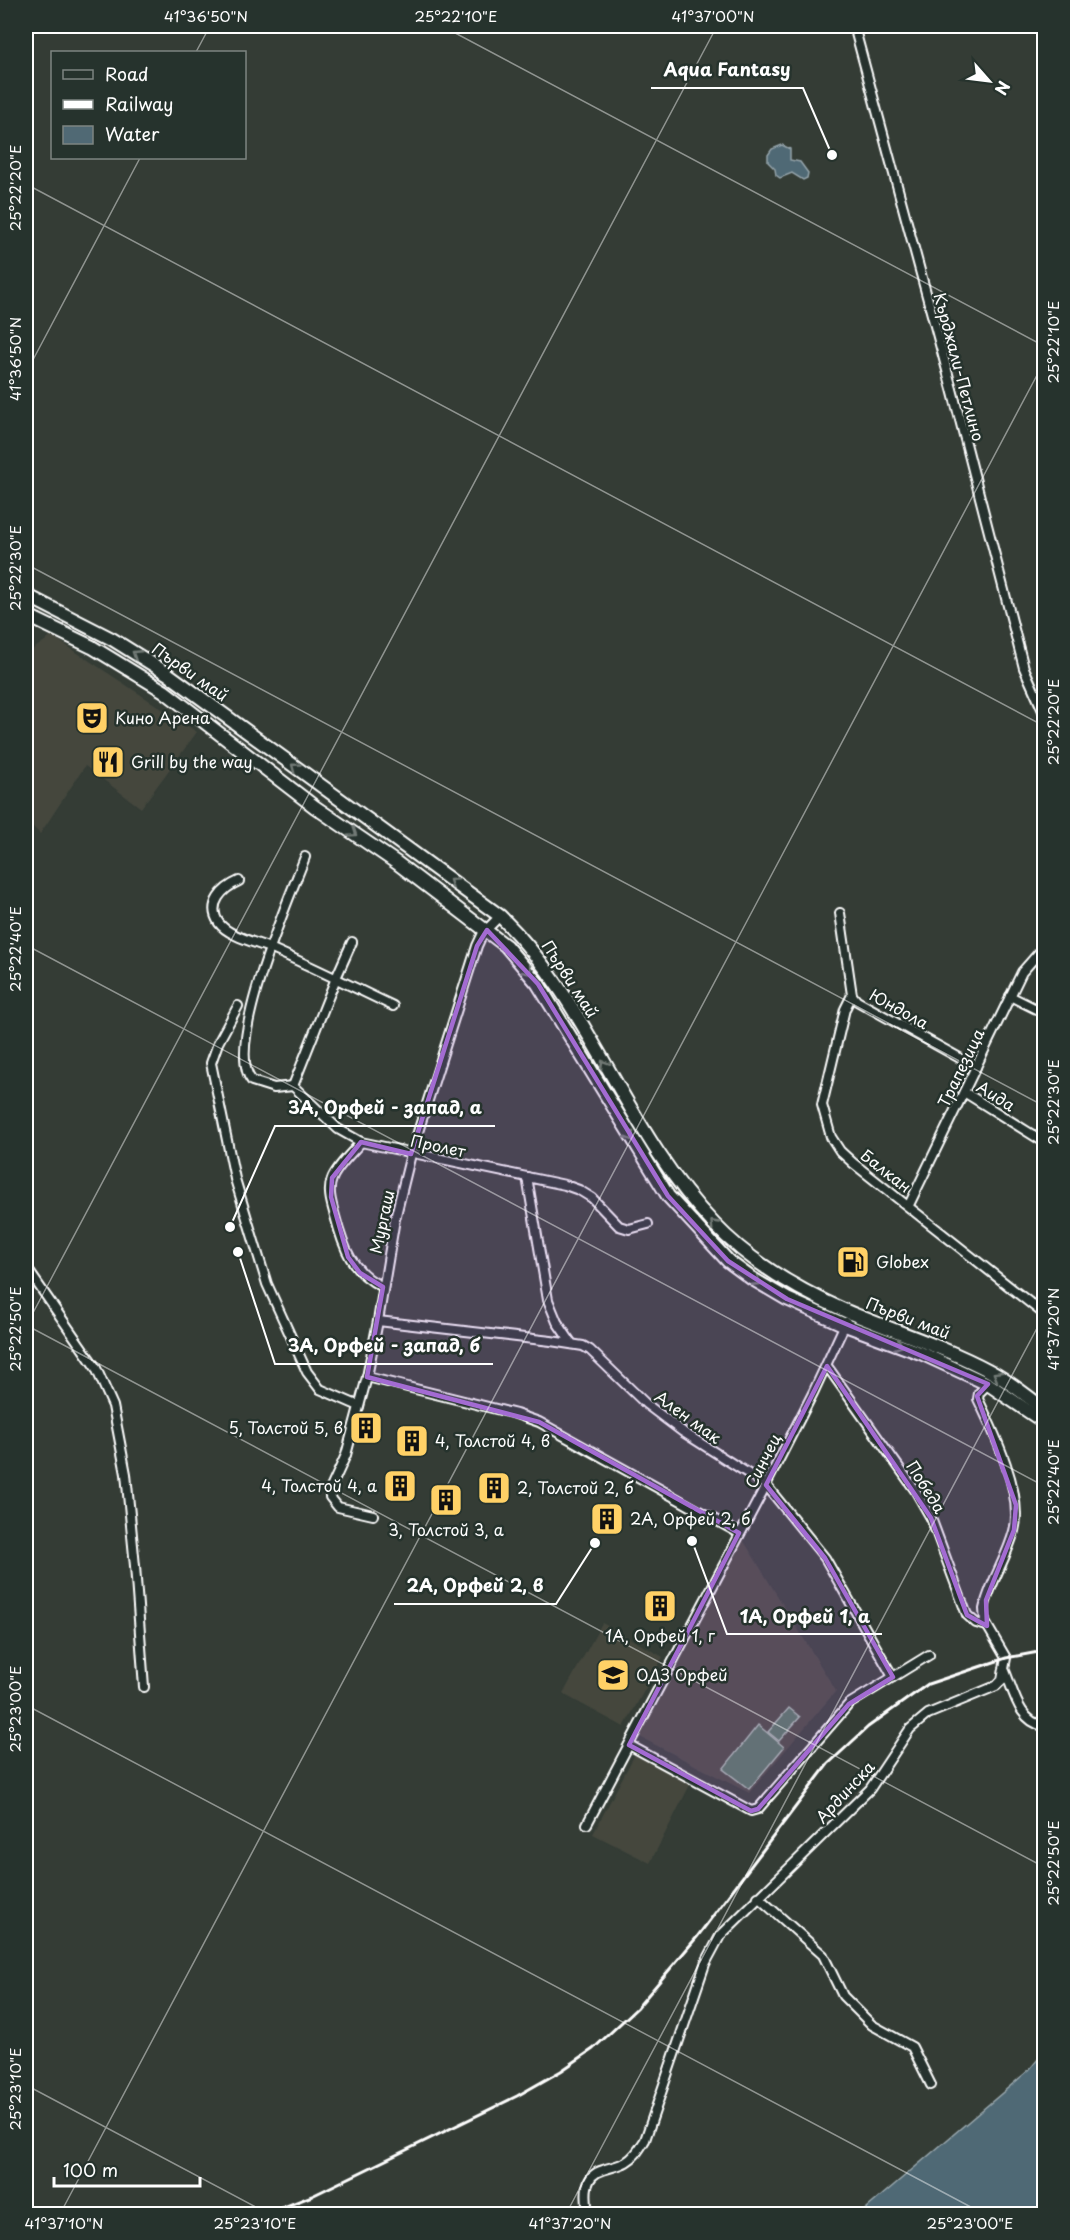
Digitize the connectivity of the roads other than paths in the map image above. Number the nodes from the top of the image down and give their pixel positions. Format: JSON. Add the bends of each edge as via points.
{"nodes":[{"id":1,"x":854,"y":26,"type":"edge"},
{"id":2,"x":26,"y":595,"type":"edge"},
{"id":3,"x":26,"y":615,"type":"edge"},
{"id":4,"x":1044,"y":713,"type":"edge"},
{"id":5,"x":305,"y":857,"type":"dead end"},
{"id":6,"x":239,"y":881,"type":"dead end"},
{"id":7,"x":840,"y":913,"type":"dead end"},
{"id":8,"x":500,"y":915,"type":"junction"},
{"id":9,"x":487,"y":930,"type":"junction"},
{"id":10,"x":352,"y":942,"type":"dead end"},
{"id":11,"x":1044,"y":947,"type":"edge"},
{"id":12,"x":270,"y":948,"type":"junction"},
{"id":13,"x":336,"y":978,"type":"junction"},
{"id":14,"x":852,"y":995,"type":"junction"},
{"id":15,"x":1010,"y":996,"type":"junction"},
{"id":16,"x":238,"y":1005,"type":"dead end"},
{"id":17,"x":393,"y":1006,"type":"dead end"},
{"id":18,"x":1044,"y":1013,"type":"edge"},
{"id":19,"x":976,"y":1067,"type":"junction"},
{"id":20,"x":293,"y":1086,"type":"junction"},
{"id":21,"x":964,"y":1092,"type":"junction"},
{"id":22,"x":361,"y":1142,"type":"junction"},
{"id":23,"x":1044,"y":1142,"type":"edge"},
{"id":24,"x":411,"y":1154,"type":"junction"},
{"id":25,"x":527,"y":1177,"type":"junction"},
{"id":26,"x":909,"y":1205,"type":"junction"},
{"id":27,"x":648,"y":1224,"type":"dead end"},
{"id":28,"x":26,"y":1267,"type":"edge"},
{"id":29,"x":383,"y":1287,"type":"junction"},
{"id":30,"x":850,"y":1313,"type":"junction"},
{"id":31,"x":1044,"y":1314,"type":"edge"},
{"id":32,"x":378,"y":1321,"type":"junction"},
{"id":33,"x":845,"y":1325,"type":"junction"},
{"id":34,"x":572,"y":1344,"type":"junction"},
{"id":35,"x":826,"y":1365,"type":"junction"},
{"id":36,"x":367,"y":1377,"type":"junction"},
{"id":37,"x":988,"y":1384,"type":"junction"},
{"id":38,"x":359,"y":1406,"type":"junction"},
{"id":39,"x":1044,"y":1408,"type":"edge"},
{"id":40,"x":1044,"y":1422,"type":"edge"},
{"id":41,"x":766,"y":1485,"type":"junction"},
{"id":42,"x":373,"y":1515,"type":"dead end"},
{"id":43,"x":739,"y":1533,"type":"junction"},
{"id":44,"x":987,"y":1626,"type":"junction"},
{"id":45,"x":929,"y":1655,"type":"dead end"},
{"id":46,"x":1005,"y":1671,"type":"junction"},
{"id":47,"x":893,"y":1677,"type":"junction"},
{"id":48,"x":144,"y":1687,"type":"dead end"},
{"id":49,"x":1044,"y":1726,"type":"edge"},
{"id":50,"x":629,"y":1745,"type":"junction"},
{"id":51,"x":587,"y":1824,"type":"dead end"},
{"id":52,"x":758,"y":1897,"type":"junction"},
{"id":53,"x":931,"y":2085,"type":"dead end"},
{"id":54,"x":588,"y":2214,"type":"edge"}],
"edges":[{"from":1,"to":4,"type":"street","name":"Кърджали-Петлино","via":[[1024,668]]},
{"from":8,"to":2,"type":"main road","name":"Първи май","one_way":true,"via":[[168,674],[112,639]]},
{"from":3,"to":9,"type":"main road","name":"Първи май","one_way":true,"via":[[101,652],[165,691],[315,807]]},
{"from":5,"to":12,"type":"street"},
{"from":6,"to":12,"type":"street","via":[[219,895],[214,906],[219,925]]},
{"from":7,"to":14,"type":"street","name":"Юндола"},
{"from":8,"to":9,"type":"street","name":"Мургаш"},
{"from":30,"to":8,"type":"main road","name":"Първи май","one_way":true,"via":[[779,1276],[714,1225],[658,1153],[552,975]]},
{"from":9,"to":24,"type":"street","name":"Мургаш","via":[[477,946]]},
{"from":9,"to":33,"type":"main road","name":"Първи май","one_way":true,"via":[[538,984],[650,1170],[705,1238],[759,1284]]},
{"from":10,"to":13,"type":"street"},
{"from":11,"to":15,"type":"street","name":"Трапезица","via":[[1022,972]]},
{"from":12,"to":13,"type":"street"},
{"from":12,"to":20,"type":"street","via":[[250,1013],[245,1068],[252,1082],[273,1088]]},
{"from":13,"to":17,"type":"street"},
{"from":13,"to":20,"type":"street"},
{"from":14,"to":19,"type":"street","name":"Юндола"},
{"from":14,"to":26,"type":"street","name":"Балкан","via":[[845,1009],[822,1105],[831,1137],[840,1151]]},
{"from":15,"to":18,"type":"street"},
{"from":15,"to":19,"type":"street","name":"Трапезица"},
{"from":16,"to":38,"type":"street","via":[[211,1063],[235,1179],[267,1284],[307,1372],[320,1389]]},
{"from":19,"to":21,"type":"street","name":"Трапезица"},
{"from":20,"to":22,"type":"street","name":"Пролет","via":[[338,1129]]},
{"from":21,"to":23,"type":"street","name":"Аида"},
{"from":21,"to":26,"type":"street","name":"Трапезица"},
{"from":22,"to":24,"type":"street","name":"Пролет"},
{"from":22,"to":29,"type":"street","via":[[332,1178],[332,1204],[348,1257],[360,1273]]},
{"from":24,"to":25,"type":"street","name":"Пролет"},
{"from":24,"to":29,"type":"street","name":"Мургаш"},
{"from":25,"to":27,"type":"street","name":"Пролет","via":[[579,1190],[619,1226],[629,1229]]},
{"from":25,"to":34,"type":"street","via":[[548,1300]]},
{"from":26,"to":31,"type":"street","name":"Балкан"},
{"from":28,"to":48,"type":"street","via":[[96,1368],[113,1406],[128,1497]]},
{"from":29,"to":32,"type":"street","name":"Мургаш"},
{"from":30,"to":33,"type":"street","name":"Синчец"},
{"from":39,"to":30,"type":"main road","name":"Първи май","one_way":true,"via":[[988,1370]]},
{"from":32,"to":34,"type":"street","name":"Ален мак"},
{"from":32,"to":36,"type":"street","name":"Мургаш"},
{"from":33,"to":35,"type":"street","name":"Синчец"},
{"from":33,"to":37,"type":"main road","name":"Първи май","one_way":true},
{"from":34,"to":41,"type":"street","name":"Ален мак","via":[[590,1350],[646,1404],[683,1432]]},
{"from":35,"to":41,"type":"street","name":"Синчец"},
{"from":35,"to":44,"type":"street","name":"Победа","via":[[932,1518],[967,1615]]},
{"from":36,"to":38,"type":"street","name":"Мургаш"},
{"from":36,"to":43,"type":"street","via":[[539,1422]]},
{"from":37,"to":40,"type":"main road","name":"Първи май"},
{"from":37,"to":44,"type":"street","via":[[978,1399],[1009,1475],[1016,1512],[1014,1530],[986,1600]]},
{"from":38,"to":42,"type":"street","name":"Мургаш","via":[[330,1497],[338,1507]]},
{"from":41,"to":43,"type":"street","name":"Синчец"},
{"from":41,"to":47,"type":"street","name":"Ален мак","via":[[825,1558]]},
{"from":43,"to":50,"type":"street","name":"Синчец"},
{"from":44,"to":46,"type":"street","via":[[1006,1659]]},
{"from":45,"to":47,"type":"street"},
{"from":46,"to":49,"type":"street","via":[[1028,1720]]},
{"from":46,"to":52,"type":"street","name":"Ардинска","via":[[996,1686],[928,1714],[910,1730],[870,1789]]},
{"from":47,"to":50,"type":"street","via":[[849,1704],[758,1809],[751,1811]]},
{"from":50,"to":51,"type":"street","name":"Синчец"},
{"from":52,"to":53,"type":"street","via":[[824,1955],[843,1996],[872,2025],[912,2048]]},
{"from":52,"to":54,"type":"street","name":"Ардинска","via":[[711,1950],[645,2140],[625,2163],[592,2175],[586,2188]]}]}
